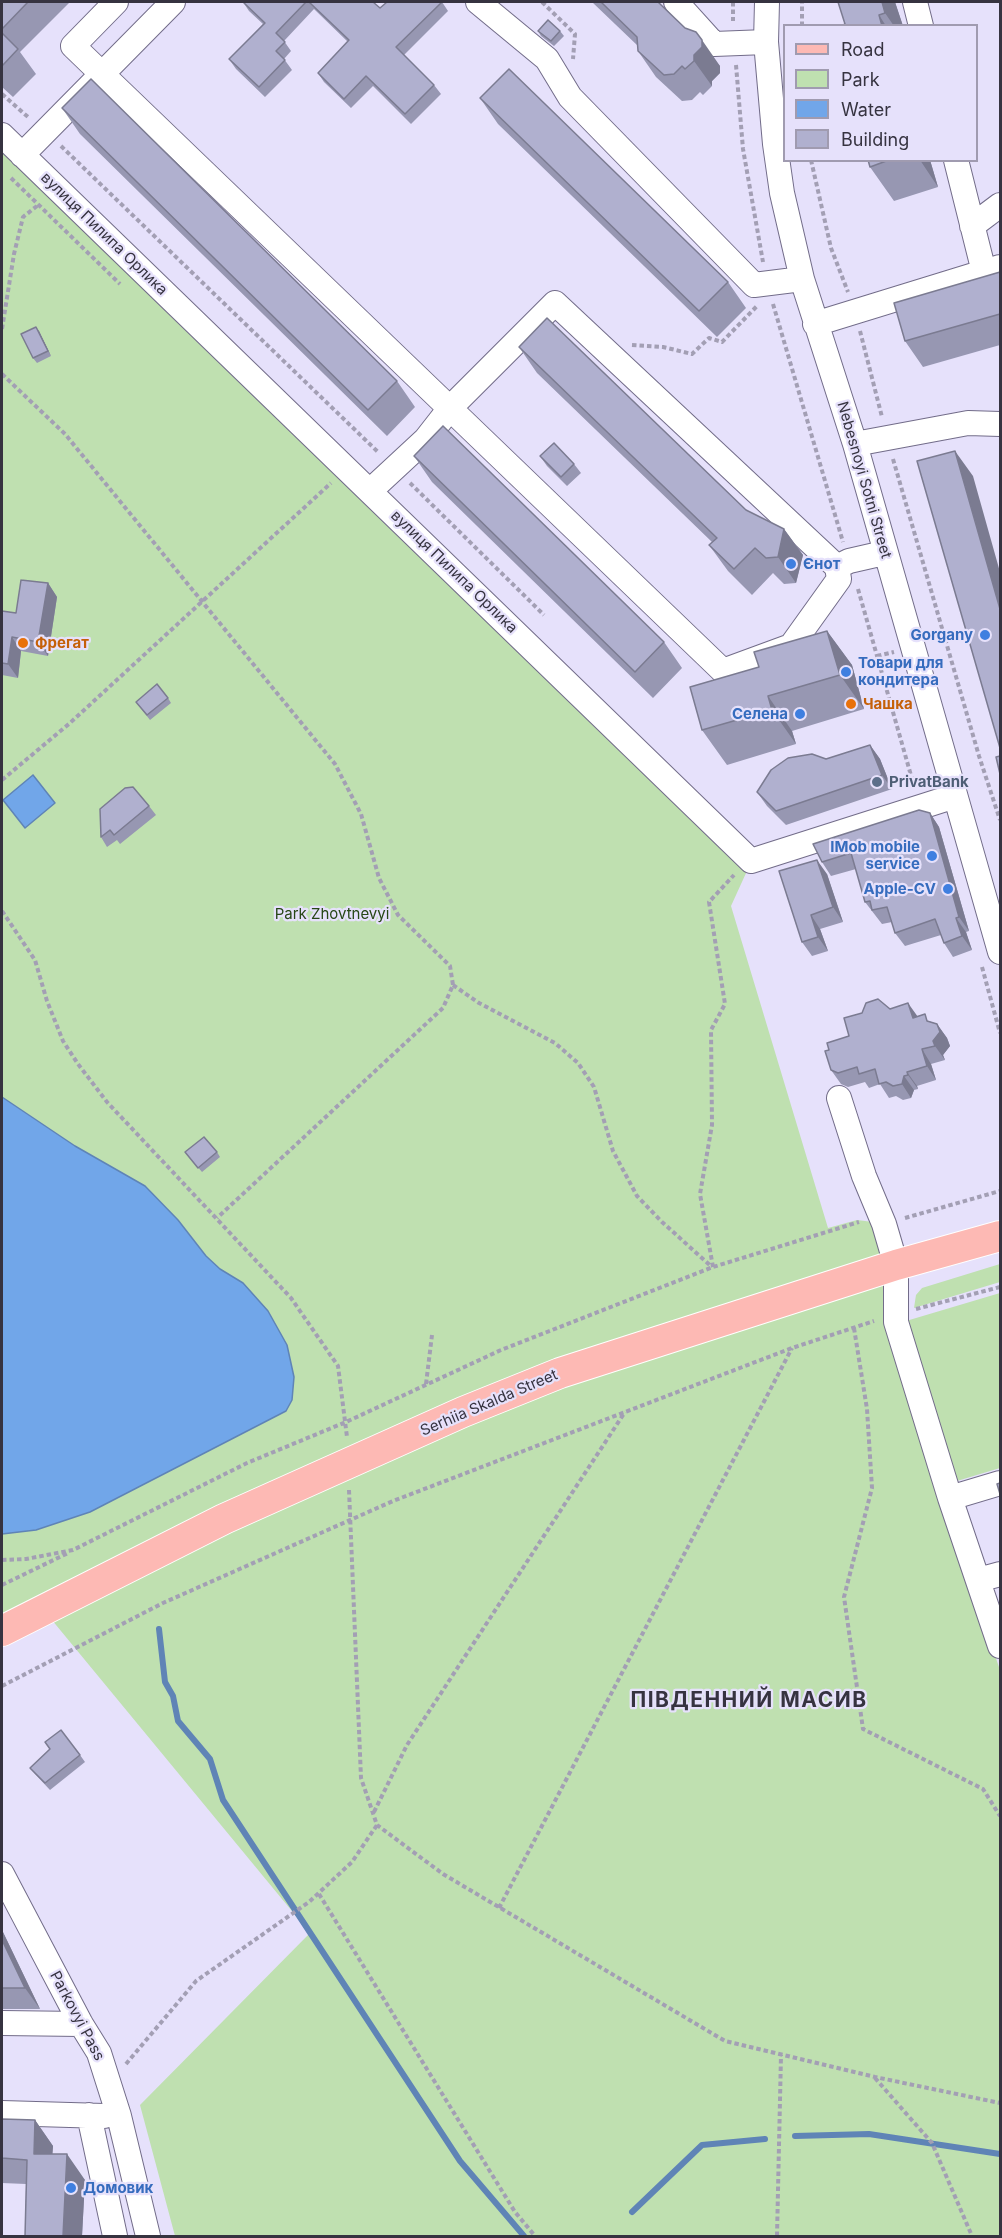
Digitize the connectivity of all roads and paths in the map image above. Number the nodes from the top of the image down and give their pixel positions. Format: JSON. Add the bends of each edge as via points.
{"nodes":[{"id":1,"x":116,"y":2,"type":"edge"},
{"id":2,"x":172,"y":2,"type":"edge"},
{"id":3,"x":478,"y":2,"type":"edge"},
{"id":4,"x":676,"y":2,"type":"edge"},
{"id":5,"x":733,"y":2,"type":"edge"},
{"id":6,"x":767,"y":2,"type":"edge"},
{"id":7,"x":802,"y":2,"type":"edge"},
{"id":8,"x":915,"y":2,"type":"edge"},
{"id":9,"x":802,"y":24,"type":"edge"},
{"id":10,"x":920,"y":24,"type":"edge"},
{"id":11,"x":766,"y":42,"type":"junction"},
{"id":12,"x":734,"y":43,"type":"junction"},
{"id":13,"x":102,"y":74,"type":"junction"},
{"id":14,"x":2,"y":94,"type":"edge"},
{"id":15,"x":46,"y":131,"type":"junction"},
{"id":16,"x":2,"y":135,"type":"edge"},
{"id":17,"x":22,"y":155,"type":"junction"},
{"id":18,"x":811,"y":162,"type":"edge"},
{"id":19,"x":956,"y":162,"type":"edge"},
{"id":20,"x":1000,"y":205,"type":"edge"},
{"id":21,"x":37,"y":206,"type":"dead end"},
{"id":22,"x":972,"y":226,"type":"junction"},
{"id":23,"x":992,"y":269,"type":"edge"},
{"id":24,"x":802,"y":279,"type":"junction"},
{"id":25,"x":769,"y":288,"type":"junction"},
{"id":26,"x":855,"y":312,"type":"junction"},
{"id":27,"x":816,"y":324,"type":"junction"},
{"id":28,"x":2,"y":329,"type":"edge"},
{"id":29,"x":598,"y":343,"type":"junction"},
{"id":30,"x":2,"y":374,"type":"edge"},
{"id":31,"x":451,"y":407,"type":"junction"},
{"id":32,"x":1000,"y":424,"type":"edge"},
{"id":33,"x":887,"y":437,"type":"junction"},
{"id":34,"x":855,"y":444,"type":"junction"},
{"id":35,"x":372,"y":446,"type":"junction"},
{"id":36,"x":394,"y":467,"type":"junction"},
{"id":37,"x":347,"y":468,"type":"junction"},
{"id":38,"x":370,"y":490,"type":"junction"},
{"id":39,"x":884,"y":553,"type":"junction"},
{"id":40,"x":843,"y":564,"type":"junction"},
{"id":41,"x":201,"y":602,"type":"junction"},
{"id":42,"x":544,"y":615,"type":"dead end"},
{"id":43,"x":2,"y":780,"type":"edge"},
{"id":44,"x":956,"y":796,"type":"junction"},
{"id":45,"x":922,"y":808,"type":"junction"},
{"id":46,"x":1000,"y":820,"type":"edge"},
{"id":47,"x":734,"y":874,"type":"dead end"},
{"id":48,"x":2,"y":911,"type":"edge"},
{"id":49,"x":991,"y":957,"type":"edge"},
{"id":50,"x":453,"y":985,"type":"junction"},
{"id":51,"x":1000,"y":1033,"type":"edge"},
{"id":52,"x":839,"y":1098,"type":"dead end"},
{"id":53,"x":1000,"y":1191,"type":"edge"},
{"id":54,"x":217,"y":1218,"type":"junction"},
{"id":55,"x":884,"y":1224,"type":"junction"},
{"id":56,"x":1000,"y":1236,"type":"edge"},
{"id":57,"x":896,"y":1265,"type":"junction"},
{"id":58,"x":712,"y":1267,"type":"junction"},
{"id":59,"x":1000,"y":1287,"type":"edge"},
{"id":60,"x":894,"y":1315,"type":"junction"},
{"id":61,"x":854,"y":1328,"type":"junction"},
{"id":62,"x":432,"y":1335,"type":"dead end"},
{"id":63,"x":792,"y":1348,"type":"junction"},
{"id":64,"x":426,"y":1384,"type":"junction"},
{"id":65,"x":626,"y":1411,"type":"junction"},
{"id":66,"x":346,"y":1422,"type":"junction"},
{"id":67,"x":1000,"y":1483,"type":"edge"},
{"id":68,"x":950,"y":1498,"type":"junction"},
{"id":69,"x":351,"y":1520,"type":"junction"},
{"id":70,"x":73,"y":1550,"type":"junction"},
{"id":71,"x":2,"y":1560,"type":"edge"},
{"id":72,"x":989,"y":1577,"type":"edge"},
{"id":73,"x":2,"y":1585,"type":"edge"},
{"id":74,"x":2,"y":1631,"type":"edge"},
{"id":75,"x":1000,"y":1646,"type":"edge"},
{"id":76,"x":2,"y":1686,"type":"edge"},
{"id":77,"x":374,"y":1813,"type":"junction"},
{"id":78,"x":1000,"y":1816,"type":"edge"},
{"id":79,"x":377,"y":1825,"type":"junction"},
{"id":80,"x":2,"y":1874,"type":"edge"},
{"id":81,"x":319,"y":1894,"type":"junction"},
{"id":82,"x":500,"y":1908,"type":"junction"},
{"id":83,"x":2,"y":2023,"type":"edge"},
{"id":84,"x":81,"y":2024,"type":"junction"},
{"id":85,"x":781,"y":2055,"type":"junction"},
{"id":86,"x":875,"y":2078,"type":"junction"},
{"id":87,"x":110,"y":2084,"type":"junction"},
{"id":88,"x":1000,"y":2103,"type":"edge"},
{"id":89,"x":2,"y":2112,"type":"edge"},
{"id":90,"x":89,"y":2115,"type":"junction"},
{"id":91,"x":119,"y":2116,"type":"junction"},
{"id":92,"x":115,"y":2236,"type":"edge"},
{"id":93,"x":148,"y":2236,"type":"edge"},
{"id":94,"x":535,"y":2236,"type":"edge"},
{"id":95,"x":777,"y":2236,"type":"edge"},
{"id":96,"x":972,"y":2236,"type":"edge"}],
"edges":[{"from":1,"to":13,"type":"street","via":[[73,46]]},
{"from":2,"to":13,"type":"street"},
{"from":3,"to":25,"type":"street","via":[[547,59],[570,98],[754,285]]},
{"from":4,"to":12,"type":"street","via":[[714,44]]},
{"from":5,"to":12,"type":"path"},
{"from":6,"to":11,"type":"street","name":"Nebesnoyi Sotni Street"},
{"from":7,"to":9,"type":"path"},
{"from":8,"to":10,"type":"street"},
{"from":11,"to":12,"type":"street"},
{"from":11,"to":24,"type":"street","name":"Nebesnoyi Sotni Street","via":[[782,193]]},
{"from":12,"to":25,"type":"path","via":[[743,149]]},
{"from":13,"to":15,"type":"street"},
{"from":13,"to":31,"type":"street"},
{"from":14,"to":15,"type":"path"},
{"from":15,"to":17,"type":"street"},
{"from":15,"to":35,"type":"path"},
{"from":16,"to":17,"type":"street","name":"вулиця Пилипа Орлика"},
{"from":17,"to":37,"type":"street","name":"вулиця Пилипа Орлика"},
{"from":18,"to":26,"type":"path","via":[[831,248]]},
{"from":19,"to":22,"type":"street"},
{"from":20,"to":22,"type":"street"},
{"from":21,"to":28,"type":"path","via":[[23,217]]},
{"from":22,"to":23,"type":"street"},
{"from":23,"to":26,"type":"street"},
{"from":24,"to":25,"type":"street"},
{"from":24,"to":27,"type":"street","name":"Nebesnoyi Sotni Street"},
{"from":25,"to":29,"type":"path","via":[[722,342],[709,338],[692,354],[663,347]]},
{"from":25,"to":40,"type":"path"},
{"from":26,"to":27,"type":"street"},
{"from":26,"to":33,"type":"path"},
{"from":27,"to":34,"type":"street","name":"Nebesnoyi Sotni Street"},
{"from":29,"to":31,"type":"street","via":[[555,303]]},
{"from":29,"to":40,"type":"street"},
{"from":30,"to":41,"type":"path","via":[[65,434]]},
{"from":31,"to":36,"type":"street","via":[[426,439]]},
{"from":31,"to":40,"type":"street","via":[[723,671],[791,646],[839,579]]},
{"from":32,"to":33,"type":"street","via":[[968,423]]},
{"from":33,"to":34,"type":"street"},
{"from":33,"to":46,"type":"path"},
{"from":34,"to":39,"type":"street","name":"Nebesnoyi Sotni Street"},
{"from":35,"to":36,"type":"path"},
{"from":35,"to":37,"type":"path"},
{"from":36,"to":38,"type":"street"},
{"from":36,"to":42,"type":"path"},
{"from":37,"to":38,"type":"street","name":"вулиця Пилипа Орлика"},
{"from":37,"to":41,"type":"path"},
{"from":38,"to":45,"type":"street","name":"вулиця Пилипа Орлика","via":[[751,861]]},
{"from":39,"to":40,"type":"street"},
{"from":39,"to":44,"type":"street","name":"Nebesnoyi Sotni Street"},
{"from":40,"to":45,"type":"path"},
{"from":41,"to":43,"type":"path"},
{"from":41,"to":50,"type":"path","via":[[335,764],[361,814],[379,878],[393,906],[450,966]]},
{"from":44,"to":45,"type":"street","name":"вулиця Пилипа Орлика"},
{"from":44,"to":49,"type":"street","name":"Nebesnoyi Sotni Street"},
{"from":47,"to":58,"type":"path","via":[[709,902],[725,1004],[711,1030],[712,1125],[700,1194]]},
{"from":48,"to":54,"type":"path","via":[[35,960],[63,1041],[78,1064],[107,1102]]},
{"from":49,"to":51,"type":"path"},
{"from":50,"to":54,"type":"path","via":[[443,1008]]},
{"from":50,"to":58,"type":"path","via":[[478,1003],[555,1043],[578,1063],[594,1087],[613,1151],[637,1196]]},
{"from":52,"to":55,"type":"street"},
{"from":53,"to":55,"type":"path"},
{"from":54,"to":66,"type":"path","via":[[291,1298],[339,1366]]},
{"from":55,"to":57,"type":"street"},
{"from":55,"to":58,"type":"path","via":[[855,1221]]},
{"from":56,"to":57,"type":"main road","name":"Serhiia Skalda Street"},
{"from":57,"to":60,"type":"street"},
{"from":57,"to":74,"type":"main road","name":"Serhiia Skalda Street","via":[[549,1377],[234,1514]]},
{"from":58,"to":64,"type":"path","via":[[501,1350]]},
{"from":59,"to":60,"type":"path"},
{"from":60,"to":61,"type":"path"},
{"from":60,"to":68,"type":"street"},
{"from":61,"to":63,"type":"path"},
{"from":61,"to":78,"type":"path","via":[[867,1409],[872,1488],[844,1597],[863,1729],[983,1789]]},
{"from":62,"to":64,"type":"path"},
{"from":63,"to":65,"type":"path"},
{"from":63,"to":82,"type":"path"},
{"from":64,"to":66,"type":"path"},
{"from":65,"to":69,"type":"path"},
{"from":65,"to":77,"type":"path","via":[[407,1745]]},
{"from":66,"to":70,"type":"path","via":[[247,1463]]},
{"from":67,"to":68,"type":"street"},
{"from":68,"to":72,"type":"street"},
{"from":69,"to":76,"type":"path","via":[[163,1603]]},
{"from":69,"to":77,"type":"path","via":[[361,1778]]},
{"from":70,"to":71,"type":"path"},
{"from":70,"to":73,"type":"path"},
{"from":72,"to":75,"type":"street"},
{"from":77,"to":79,"type":"path"},
{"from":79,"to":81,"type":"path","via":[[352,1862]]},
{"from":79,"to":82,"type":"path","via":[[443,1874]]},
{"from":80,"to":84,"type":"street","name":"Parkovyi Pass"},
{"from":81,"to":87,"type":"path","via":[[196,1981]]},
{"from":81,"to":94,"type":"path","via":[[515,2212]]},
{"from":82,"to":85,"type":"path","via":[[725,2041]]},
{"from":83,"to":84,"type":"street"},
{"from":84,"to":87,"type":"street","name":"Parkovyi Pass","via":[[99,2052]]},
{"from":85,"to":86,"type":"path"},
{"from":85,"to":95,"type":"path"},
{"from":86,"to":88,"type":"path"},
{"from":86,"to":96,"type":"path","via":[[931,2143]]},
{"from":87,"to":91,"type":"street","name":"Parkovyi Pass"},
{"from":89,"to":90,"type":"street"},
{"from":90,"to":91,"type":"street"},
{"from":90,"to":92,"type":"street"},
{"from":91,"to":93,"type":"street","name":"Parkovyi Pass"}]}
